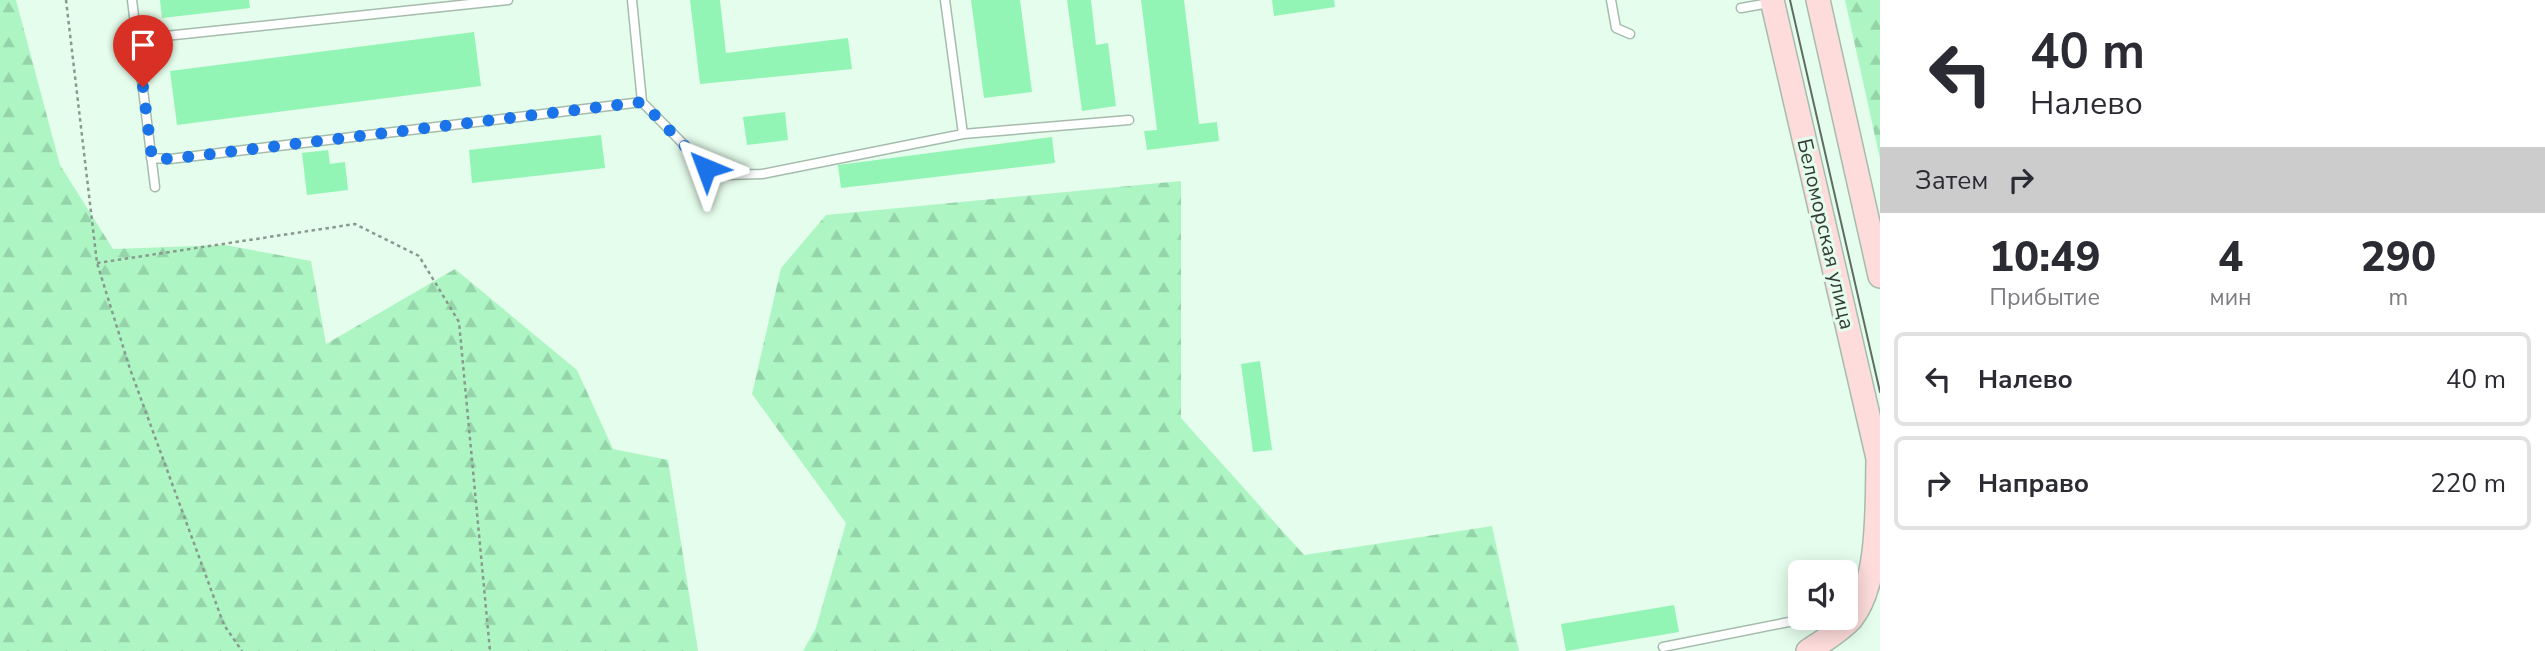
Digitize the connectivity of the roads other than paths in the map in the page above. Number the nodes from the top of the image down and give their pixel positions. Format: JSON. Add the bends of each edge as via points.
{"nodes":[{"id":1,"x":132,"y":0,"type":"edge"},
{"id":2,"x":508,"y":0,"type":"edge"},
{"id":3,"x":632,"y":0,"type":"edge"},
{"id":4,"x":945,"y":0,"type":"edge"},
{"id":5,"x":1611,"y":0,"type":"edge"},
{"id":6,"x":1818,"y":0,"type":"edge"},
{"id":7,"x":1772,"y":1,"type":"edge"},
{"id":8,"x":1741,"y":8,"type":"dead end"},
{"id":9,"x":1630,"y":34,"type":"dead end"},
{"id":10,"x":137,"y":39,"type":"junction"},
{"id":11,"x":642,"y":102,"type":"junction"},
{"id":12,"x":1129,"y":120,"type":"dead end"},
{"id":13,"x":963,"y":134,"type":"junction"},
{"id":14,"x":152,"y":158,"type":"junction"},
{"id":15,"x":155,"y":187,"type":"dead end"},
{"id":16,"x":1880,"y":276,"type":"edge"},
{"id":17,"x":1879,"y":464,"type":"edge"},
{"id":18,"x":1858,"y":610,"type":"edge"},
{"id":19,"x":1788,"y":622,"type":"edge"},
{"id":20,"x":1838,"y":630,"type":"edge"},
{"id":21,"x":1663,"y":647,"type":"dead end"},
{"id":22,"x":1808,"y":651,"type":"edge"}],
"edges":[{"from":1,"to":10,"type":"lane"},
{"from":2,"to":10,"type":"lane"},
{"from":3,"to":11,"type":"lane"},
{"from":4,"to":13,"type":"lane"},
{"from":5,"to":9,"type":"lane","via":[[1616,28]]},
{"from":6,"to":16,"type":"main road","name":"Беломорская улица"},
{"from":7,"to":8,"type":"lane"},
{"from":7,"to":17,"type":"main road","name":"Беломорская улица"},
{"from":10,"to":14,"type":"lane"},
{"from":11,"to":13,"type":"lane","via":[[706,168],[725,175],[762,174]]},
{"from":11,"to":14,"type":"lane"},
{"from":12,"to":13,"type":"lane"},
{"from":14,"to":15,"type":"lane"},
{"from":17,"to":18,"type":"main road","name":"Беломорская улица","via":[[1874,565]]},
{"from":19,"to":21,"type":"lane"},
{"from":20,"to":22,"type":"main road"}]}
